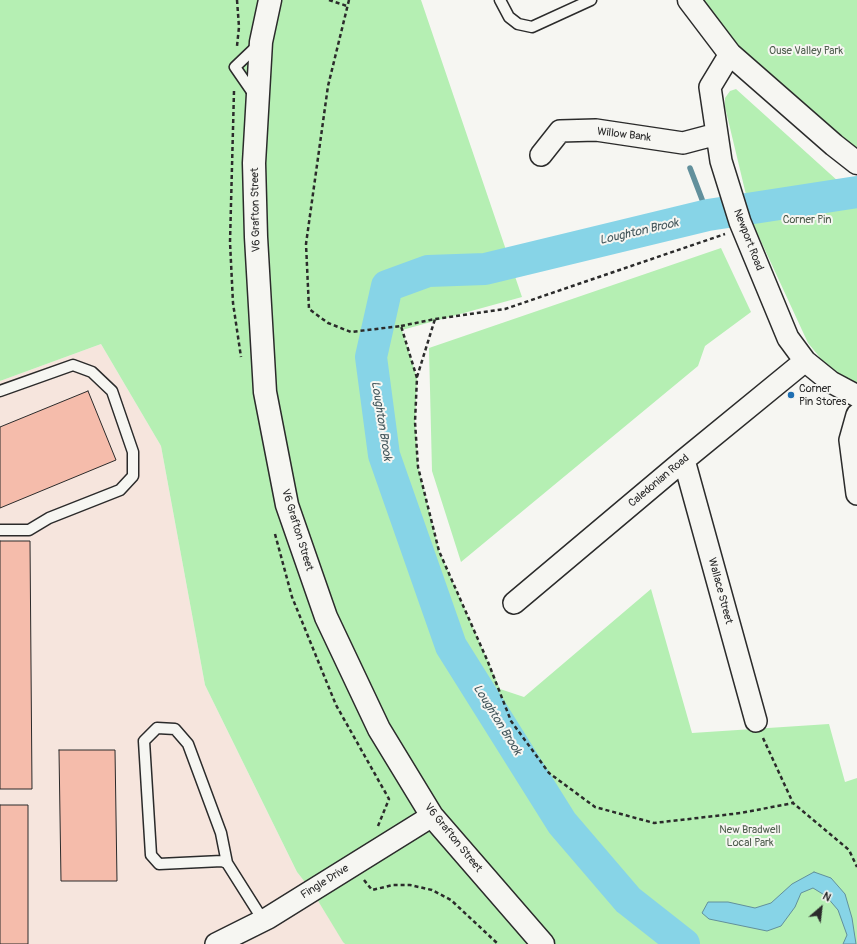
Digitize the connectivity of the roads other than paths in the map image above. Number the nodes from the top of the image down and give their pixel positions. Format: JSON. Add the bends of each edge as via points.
{"nodes":[{"id":1,"x":270,"y":0,"type":"edge"},
{"id":2,"x":500,"y":0,"type":"edge"},
{"id":3,"x":591,"y":0,"type":"edge"},
{"id":4,"x":689,"y":0,"type":"edge"},
{"id":5,"x":730,"y":54,"type":"junction"},
{"id":6,"x":717,"y":134,"type":"junction"},
{"id":7,"x":541,"y":155,"type":"dead end"},
{"id":8,"x":857,"y":163,"type":"edge"},
{"id":9,"x":806,"y":362,"type":"junction"},
{"id":10,"x":0,"y":391,"type":"edge"},
{"id":11,"x":857,"y":396,"type":"edge"},
{"id":12,"x":857,"y":415,"type":"edge"},
{"id":13,"x":684,"y":460,"type":"junction"},
{"id":14,"x":857,"y":494,"type":"edge"},
{"id":15,"x":0,"y":530,"type":"edge"},
{"id":16,"x":514,"y":603,"type":"dead end"},
{"id":17,"x":756,"y":722,"type":"road end"},
{"id":18,"x":432,"y":816,"type":"junction"},
{"id":19,"x":227,"y":863,"type":"junction"},
{"id":20,"x":263,"y":920,"type":"junction"},
{"id":21,"x":216,"y":944,"type":"edge"},
{"id":22,"x":543,"y":944,"type":"edge"}],
"edges":[{"from":1,"to":18,"type":"street","name":"V6 Grafton Street","via":[[261,42],[254,163],[256,237],[265,392],[287,505],[326,617],[379,729]]},
{"from":2,"to":3,"type":"lane","via":[[509,17],[518,24],[532,27]]},
{"from":4,"to":5,"type":"street"},
{"from":5,"to":6,"type":"street","name":"Newport Road","via":[[710,87]]},
{"from":5,"to":8,"type":"street"},
{"from":6,"to":7,"type":"street","name":"Willow Bank","via":[[684,143],[596,130],[560,131]]},
{"from":6,"to":9,"type":"street","name":"Newport Road","via":[[721,162],[741,225],[788,338]]},
{"from":9,"to":11,"type":"street","name":"Newport Road","via":[[831,382]]},
{"from":9,"to":13,"type":"street","name":"Caledonian Road"},
{"from":10,"to":15,"type":"lane","via":[[73,364],[92,372],[112,391],[133,452],[134,476],[120,490],[49,518],[29,530]]},
{"from":12,"to":14,"type":"street","via":[[850,440]]},
{"from":13,"to":16,"type":"street","name":"Caledonian Road"},
{"from":13,"to":17,"type":"street","name":"Wallace Street"},
{"from":18,"to":20,"type":"street","name":"Fingle Drive"},
{"from":18,"to":22,"type":"street","name":"V6 Grafton Street"},
{"from":19,"to":19,"type":"lane","via":[[222,861],[160,864],[151,855],[144,740],[157,728],[175,729],[188,744],[221,833]]},
{"from":19,"to":20,"type":"lane"},
{"from":20,"to":21,"type":"street","name":"Fingle Drive"}]}
